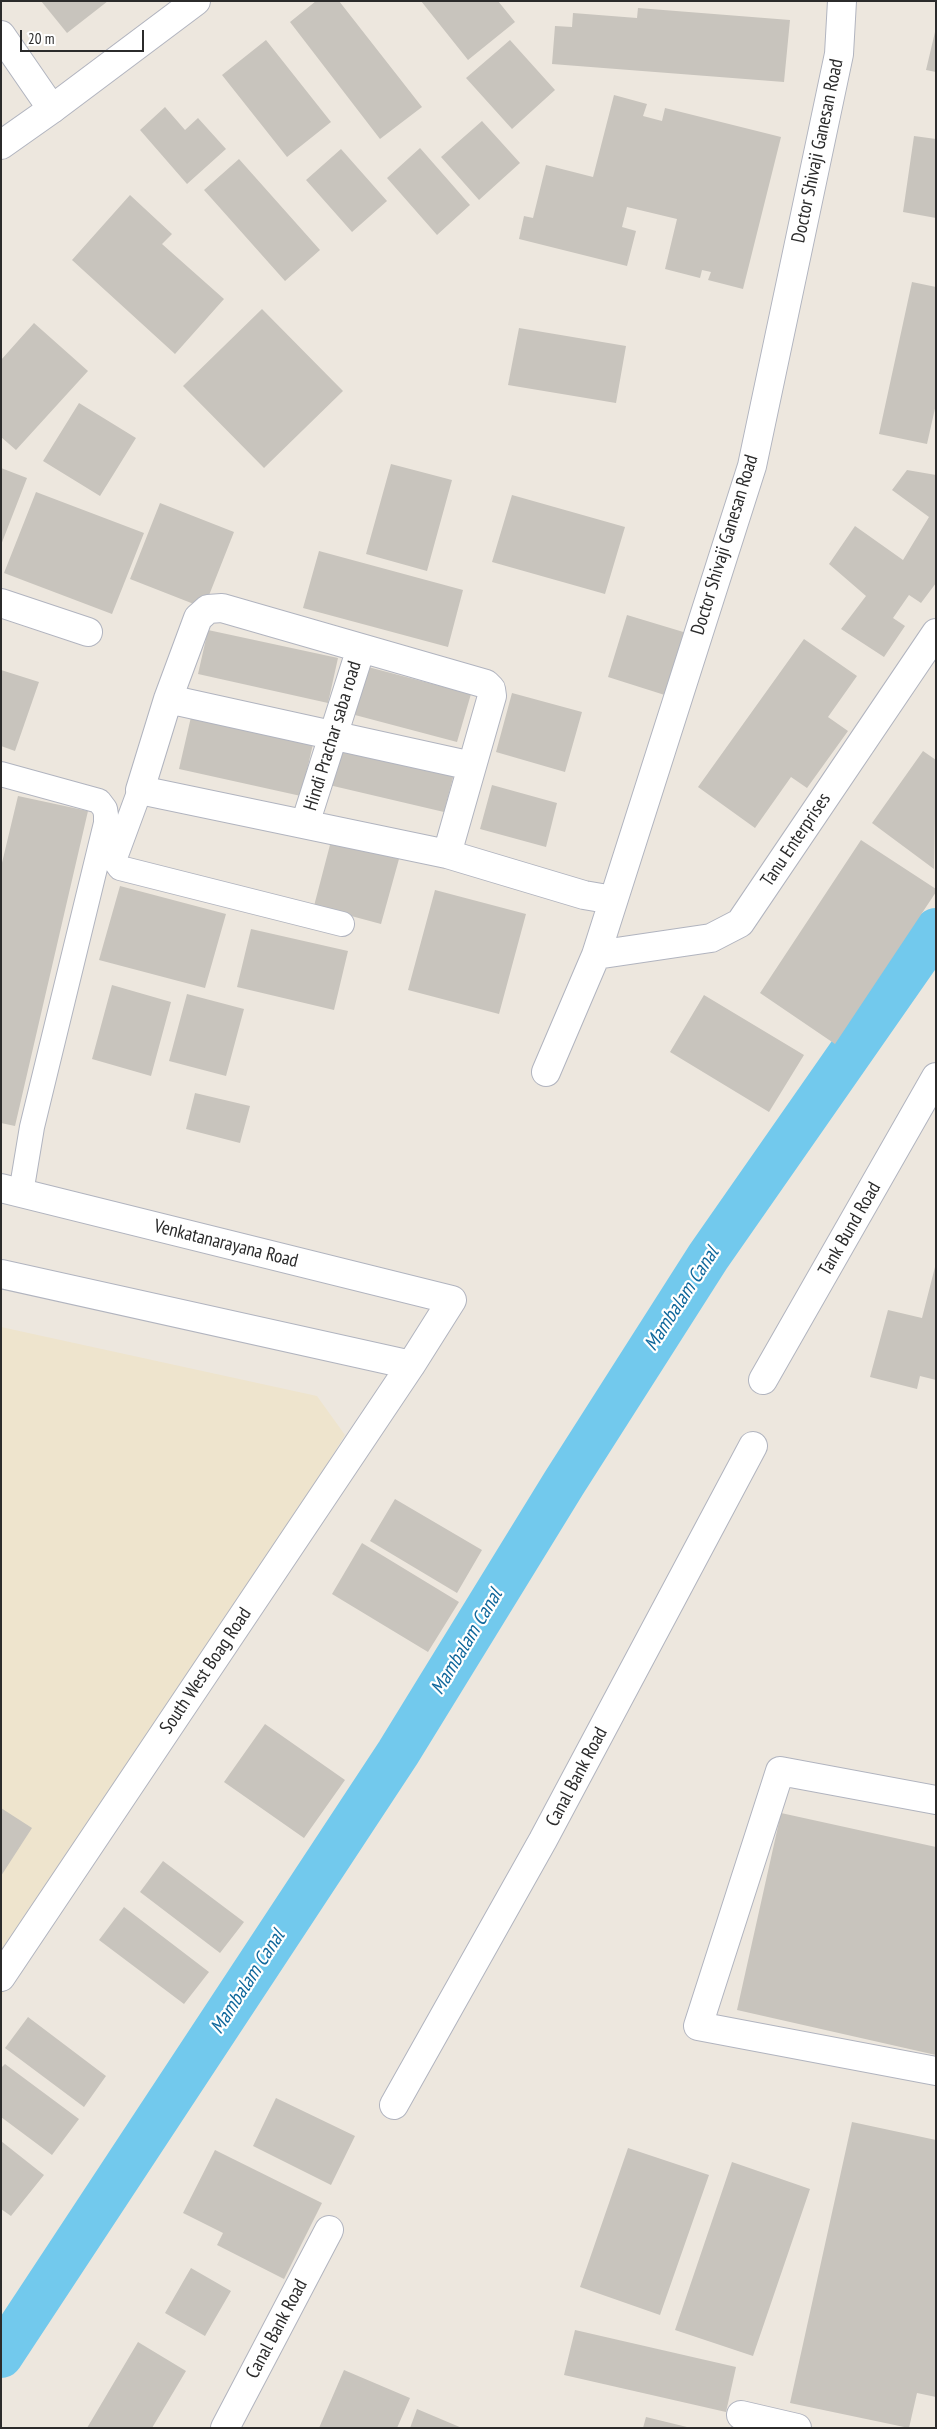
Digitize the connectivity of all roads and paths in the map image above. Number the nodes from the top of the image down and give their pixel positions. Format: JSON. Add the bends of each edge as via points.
{"nodes":[{"id":1,"x":196,"y":1,"type":"edge"},
{"id":2,"x":842,"y":1,"type":"edge"},
{"id":3,"x":1,"y":35,"type":"edge"},
{"id":4,"x":52,"y":109,"type":"junction"},
{"id":5,"x":1,"y":145,"type":"edge"},
{"id":6,"x":1,"y":603,"type":"edge"},
{"id":7,"x":88,"y":632,"type":"dead end"},
{"id":8,"x":936,"y":634,"type":"edge"},
{"id":9,"x":361,"y":648,"type":"junction"},
{"id":10,"x":168,"y":699,"type":"junction"},
{"id":11,"x":334,"y":735,"type":"junction"},
{"id":12,"x":472,"y":766,"type":"junction"},
{"id":13,"x":1,"y":774,"type":"edge"},
{"id":14,"x":140,"y":790,"type":"junction"},
{"id":15,"x":305,"y":824,"type":"junction"},
{"id":16,"x":447,"y":854,"type":"junction"},
{"id":17,"x":613,"y":900,"type":"junction"},
{"id":18,"x":342,"y":924,"type":"dead end"},
{"id":19,"x":596,"y":955,"type":"junction"},
{"id":20,"x":546,"y":1072,"type":"dead end"},
{"id":21,"x":936,"y":1077,"type":"edge"},
{"id":22,"x":11,"y":1190,"type":"edge"},
{"id":23,"x":1,"y":1274,"type":"edge"},
{"id":24,"x":452,"y":1300,"type":"joint"},
{"id":25,"x":412,"y":1365,"type":"junction"},
{"id":26,"x":764,"y":1380,"type":"dead end"},
{"id":27,"x":753,"y":1446,"type":"dead end"},
{"id":28,"x":936,"y":1800,"type":"edge"},
{"id":29,"x":1,"y":1977,"type":"edge"},
{"id":30,"x":936,"y":2071,"type":"edge"},
{"id":31,"x":394,"y":2106,"type":"dead end"},
{"id":32,"x":329,"y":2230,"type":"dead end"},
{"id":33,"x":740,"y":2415,"type":"dead end"},
{"id":34,"x":225,"y":2428,"type":"edge"},
{"id":35,"x":797,"y":2428,"type":"edge"}],
"edges":[{"from":1,"to":4,"type":"street"},
{"from":2,"to":17,"type":"street","name":"Doctor Shivaji Ganesan Road","via":[[839,54],[752,466]]},
{"from":3,"to":4,"type":"street"},
{"from":4,"to":5,"type":"street"},
{"from":6,"to":7,"type":"street"},
{"from":8,"to":19,"type":"street","name":"Tanu Enterprises","via":[[740,923],[711,938]]},
{"from":9,"to":10,"type":"street","via":[[222,608],[208,609],[198,618]]},
{"from":9,"to":11,"type":"street","name":"Hindi Prachar saba road"},
{"from":9,"to":12,"type":"street","via":[[486,684],[491,689],[492,696]]},
{"from":10,"to":11,"type":"street"},
{"from":10,"to":14,"type":"street"},
{"from":11,"to":12,"type":"street"},
{"from":11,"to":15,"type":"street","name":"Hindi Prachar saba road"},
{"from":12,"to":16,"type":"street"},
{"from":13,"to":22,"type":"lane","via":[[99,801],[106,815],[32,1127]]},
{"from":14,"to":15,"type":"street"},
{"from":14,"to":18,"type":"lane","via":[[116,855],[115,861],[120,868]]},
{"from":15,"to":16,"type":"street"},
{"from":16,"to":17,"type":"street","via":[[584,895]]},
{"from":17,"to":19,"type":"street","name":"Doctor Shivaji Ganesan Road"},
{"from":19,"to":20,"type":"street","name":"Doctor Shivaji Ganesan Road"},
{"from":21,"to":26,"type":"street","name":"Tank Bund Road"},
{"from":22,"to":24,"type":"street","name":"Venkatanarayana Road"},
{"from":23,"to":25,"type":"street"},
{"from":24,"to":25,"type":"street","name":"South West Boag Road"},
{"from":25,"to":29,"type":"street","name":"South West Boag Road"},
{"from":27,"to":31,"type":"street","name":"Canal Bank Road","via":[[543,1840]]},
{"from":28,"to":30,"type":"street","via":[[780,1771],[698,2026]]},
{"from":32,"to":34,"type":"street","name":"Canal Bank Road"},
{"from":33,"to":35,"type":"street"}]}
